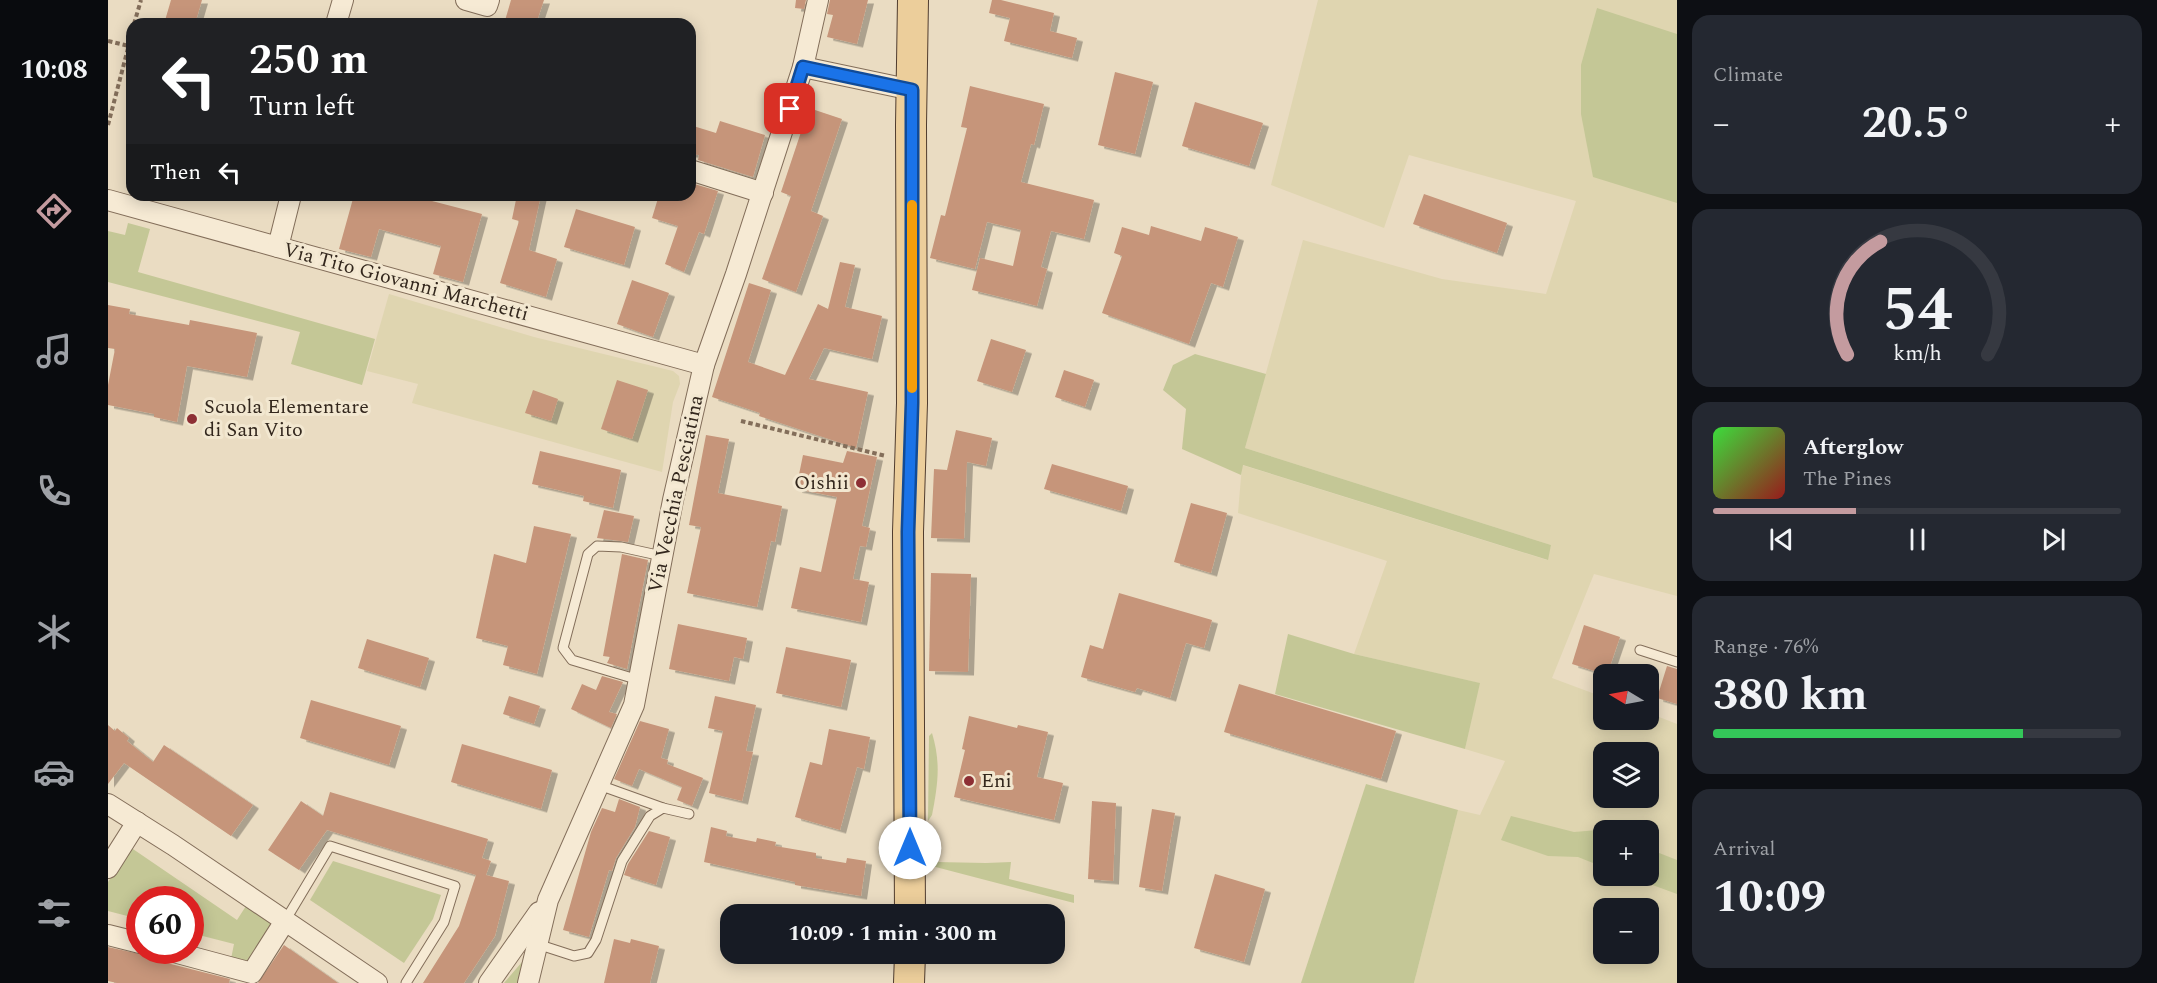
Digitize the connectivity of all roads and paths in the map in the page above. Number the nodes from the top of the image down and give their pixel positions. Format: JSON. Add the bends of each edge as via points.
{"nodes":[{"id":1,"x":141,"y":0,"type":"edge"},
{"id":2,"x":343,"y":0,"type":"edge"},
{"id":3,"x":466,"y":0,"type":"edge"},
{"id":4,"x":489,"y":0,"type":"edge"},
{"id":5,"x":818,"y":0,"type":"edge"},
{"id":6,"x":913,"y":0,"type":"edge"},
{"id":7,"x":136,"y":18,"type":"edge"},
{"id":8,"x":338,"y":18,"type":"edge"},
{"id":9,"x":108,"y":41,"type":"edge"},
{"id":10,"x":126,"y":45,"type":"edge"},
{"id":11,"x":126,"y":57,"type":"edge"},
{"id":12,"x":803,"y":67,"type":"junction"},
{"id":13,"x":912,"y":90,"type":"junction"},
{"id":14,"x":108,"y":125,"type":"edge"},
{"id":15,"x":696,"y":172,"type":"edge"},
{"id":16,"x":763,"y":193,"type":"junction"},
{"id":17,"x":108,"y":200,"type":"edge"},
{"id":18,"x":290,"y":201,"type":"edge"},
{"id":19,"x":278,"y":247,"type":"junction"},
{"id":20,"x":704,"y":365,"type":"junction"},
{"id":21,"x":741,"y":421,"type":"dead end"},
{"id":22,"x":910,"y":462,"type":"junction"},
{"id":23,"x":662,"y":556,"type":"junction"},
{"id":24,"x":1640,"y":650,"type":"dead end"},
{"id":25,"x":1677,"y":662,"type":"edge"},
{"id":26,"x":639,"y":680,"type":"junction"},
{"id":27,"x":599,"y":784,"type":"junction"},
{"id":28,"x":108,"y":804,"type":"edge"},
{"id":29,"x":663,"y":808,"type":"junction"},
{"id":30,"x":689,"y":814,"type":"dead end"},
{"id":31,"x":137,"y":822,"type":"junction"},
{"id":32,"x":108,"y":868,"type":"edge"},
{"id":33,"x":548,"y":900,"type":"junction"},
{"id":34,"x":910,"y":904,"type":"edge"},
{"id":35,"x":285,"y":921,"type":"junction"},
{"id":36,"x":108,"y":935,"type":"edge"},
{"id":37,"x":126,"y":940,"type":"edge"},
{"id":38,"x":537,"y":944,"type":"junction"},
{"id":39,"x":204,"y":960,"type":"edge"},
{"id":40,"x":910,"y":964,"type":"edge"},
{"id":41,"x":377,"y":983,"type":"edge"},
{"id":42,"x":406,"y":983,"type":"edge"},
{"id":43,"x":489,"y":983,"type":"edge"},
{"id":44,"x":528,"y":983,"type":"edge"},
{"id":45,"x":909,"y":983,"type":"edge"}],
"edges":[{"from":1,"to":7,"type":"path"},
{"from":2,"to":8,"type":"street"},
{"from":3,"to":4,"type":"street","via":[[487,6]]},
{"from":5,"to":12,"type":"street","name":"Via Vecchia Pesciatina"},
{"from":6,"to":13,"type":"main road"},
{"from":9,"to":10,"type":"path"},
{"from":11,"to":14,"type":"path"},
{"from":12,"to":13,"type":"street"},
{"from":12,"to":16,"type":"street","name":"Via Vecchia Pesciatina"},
{"from":13,"to":22,"type":"main road"},
{"from":15,"to":16,"type":"street"},
{"from":16,"to":20,"type":"street","name":"Via Vecchia Pesciatina"},
{"from":17,"to":19,"type":"street","name":"Via Tito Giovanni Marchetti"},
{"from":18,"to":19,"type":"street"},
{"from":19,"to":20,"type":"street","name":"Via Tito Giovanni Marchetti"},
{"from":20,"to":23,"type":"street","name":"Via Vecchia Pesciatina"},
{"from":21,"to":22,"type":"path"},
{"from":22,"to":34,"type":"main road"},
{"from":23,"to":26,"type":"street","name":"Via Vecchia Pesciatina"},
{"from":23,"to":26,"type":"lane","via":[[597,546],[588,554],[563,648],[572,660]]},
{"from":24,"to":25,"type":"lane"},
{"from":26,"to":27,"type":"street","name":"Via Vecchia Pesciatina","via":[[634,705]]},
{"from":27,"to":29,"type":"lane"},
{"from":27,"to":33,"type":"street","name":"Via Vecchia Pesciatina"},
{"from":28,"to":31,"type":"street"},
{"from":29,"to":30,"type":"lane"},
{"from":29,"to":38,"type":"lane","via":[[650,816],[622,861],[588,953],[574,956]]},
{"from":31,"to":32,"type":"street"},
{"from":31,"to":35,"type":"street"},
{"from":33,"to":38,"type":"street","name":"Via Vecchia Pesciatina"},
{"from":33,"to":43,"type":"street"},
{"from":35,"to":39,"type":"street","via":[[252,973]]},
{"from":35,"to":41,"type":"street"},
{"from":35,"to":42,"type":"lane","via":[[330,846],[455,886],[444,921]]},
{"from":36,"to":37,"type":"street"},
{"from":38,"to":44,"type":"street","name":"Via Vecchia Pesciatina"},
{"from":40,"to":45,"type":"main road"}]}
